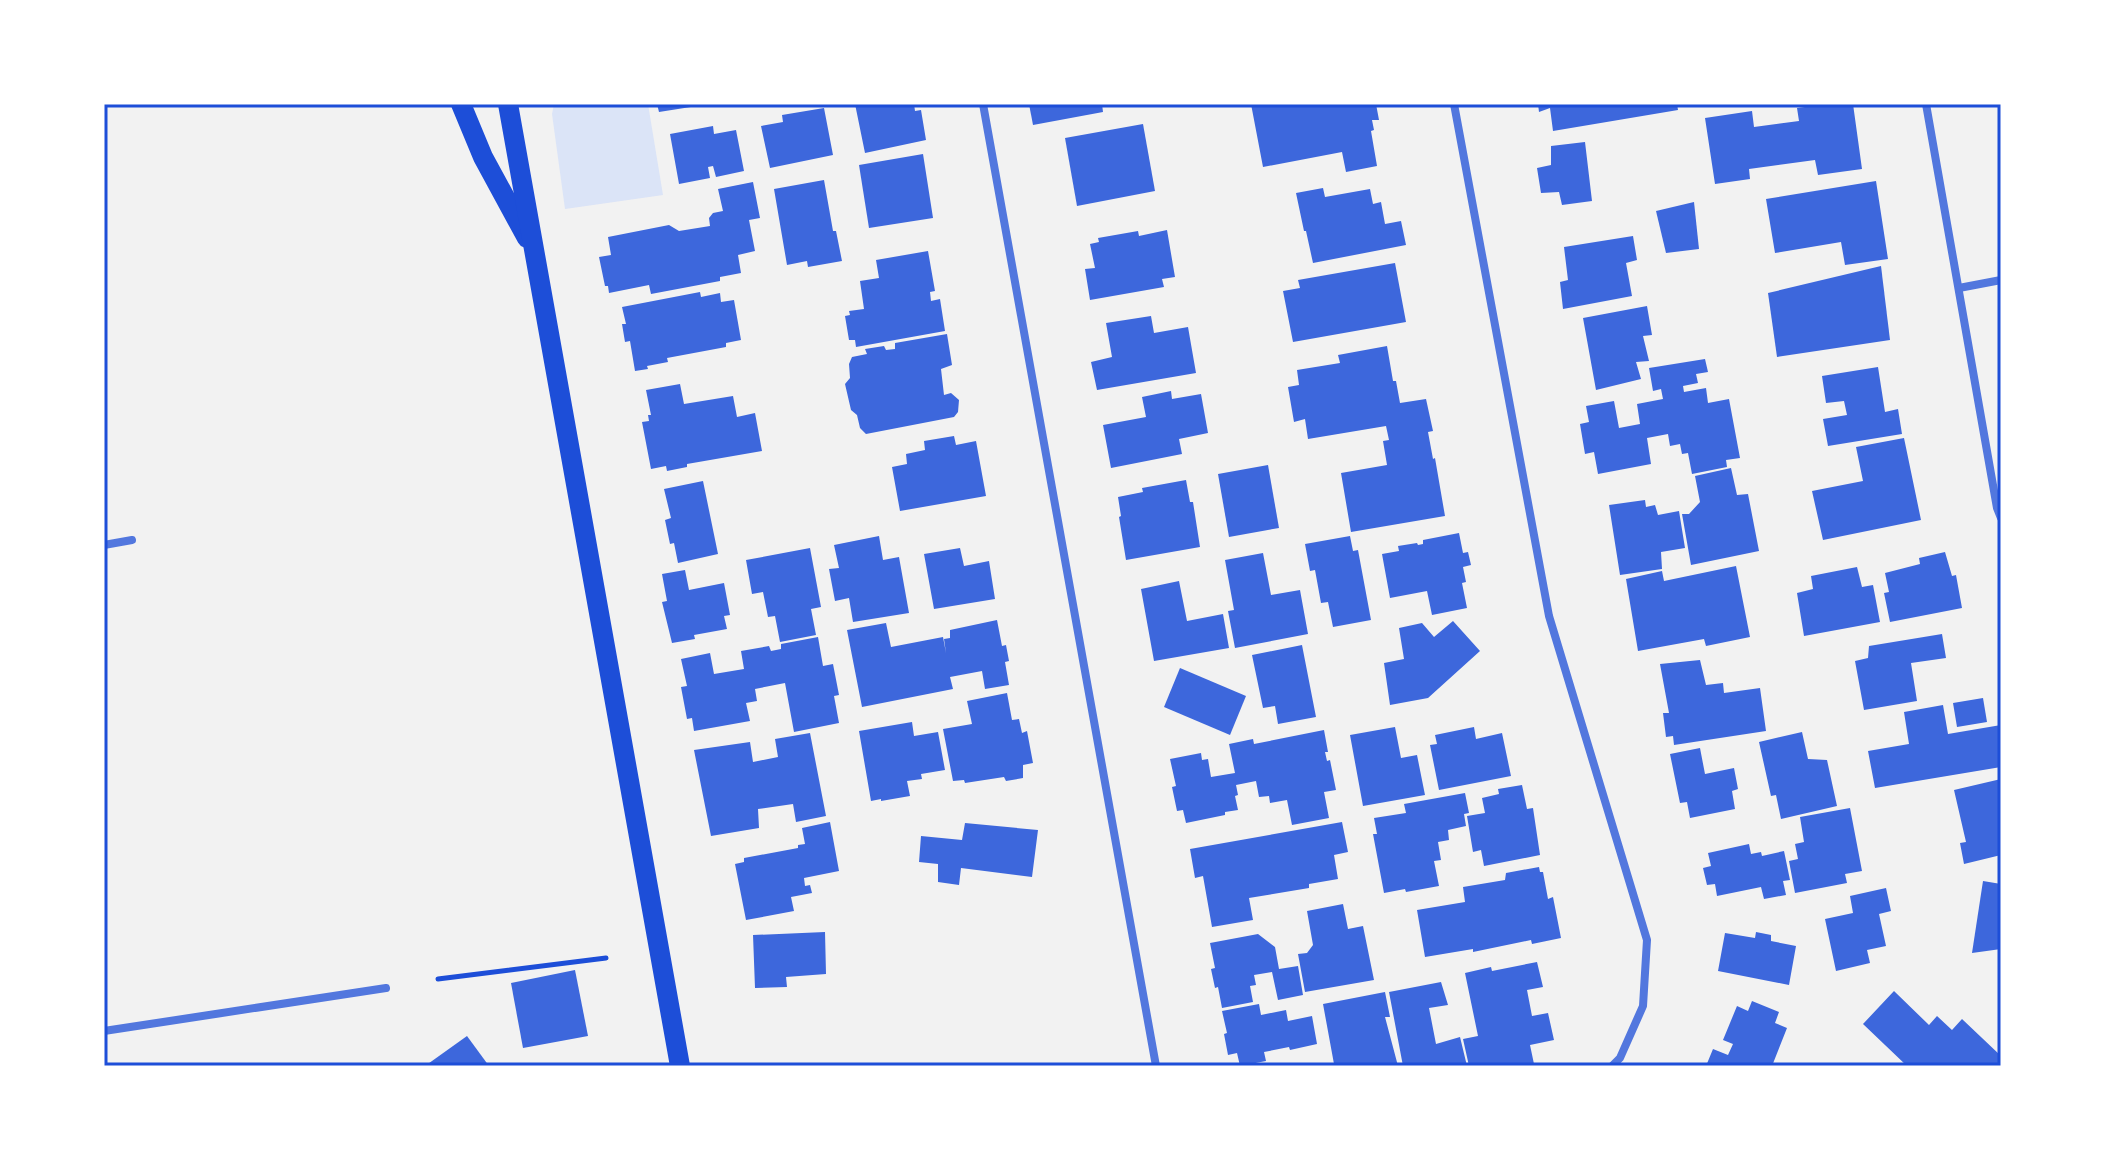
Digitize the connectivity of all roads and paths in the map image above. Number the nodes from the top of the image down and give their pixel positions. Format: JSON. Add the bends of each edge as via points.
{"nodes":[{"id":1,"x":461,"y":104,"type":"edge"},
{"id":2,"x":508,"y":104,"type":"edge"},
{"id":3,"x":524,"y":104,"type":"edge"},
{"id":4,"x":983,"y":104,"type":"edge"},
{"id":5,"x":1454,"y":104,"type":"edge"},
{"id":6,"x":1926,"y":104,"type":"edge"},
{"id":7,"x":515,"y":139,"type":"junction"},
{"id":8,"x":535,"y":252,"type":"junction"},
{"id":9,"x":2001,"y":280,"type":"edge"},
{"id":10,"x":1959,"y":288,"type":"junction"},
{"id":11,"x":2001,"y":518,"type":"edge"},
{"id":12,"x":132,"y":540,"type":"dead end"},
{"id":13,"x":104,"y":545,"type":"edge"},
{"id":14,"x":606,"y":958,"type":"dead end"},
{"id":15,"x":438,"y":979,"type":"dead end"},
{"id":16,"x":386,"y":988,"type":"dead end"},
{"id":17,"x":104,"y":1031,"type":"edge"},
{"id":18,"x":680,"y":1066,"type":"edge"},
{"id":19,"x":1156,"y":1066,"type":"edge"},
{"id":20,"x":1612,"y":1066,"type":"edge"}],
"edges":[{"from":1,"to":8,"type":"main road","via":[[483,157]]},
{"from":2,"to":7,"type":"main road"},
{"from":3,"to":7,"type":"main road"},
{"from":4,"to":19,"type":"street"},
{"from":5,"to":20,"type":"street","via":[[1549,616],[1647,940],[1643,1006]]},
{"from":6,"to":10,"type":"street"},
{"from":7,"to":8,"type":"main road"},
{"from":8,"to":18,"type":"main road"},
{"from":9,"to":10,"type":"street"},
{"from":10,"to":11,"type":"street"},
{"from":12,"to":13,"type":"street"},
{"from":14,"to":15,"type":"path"},
{"from":16,"to":17,"type":"street"}]}
